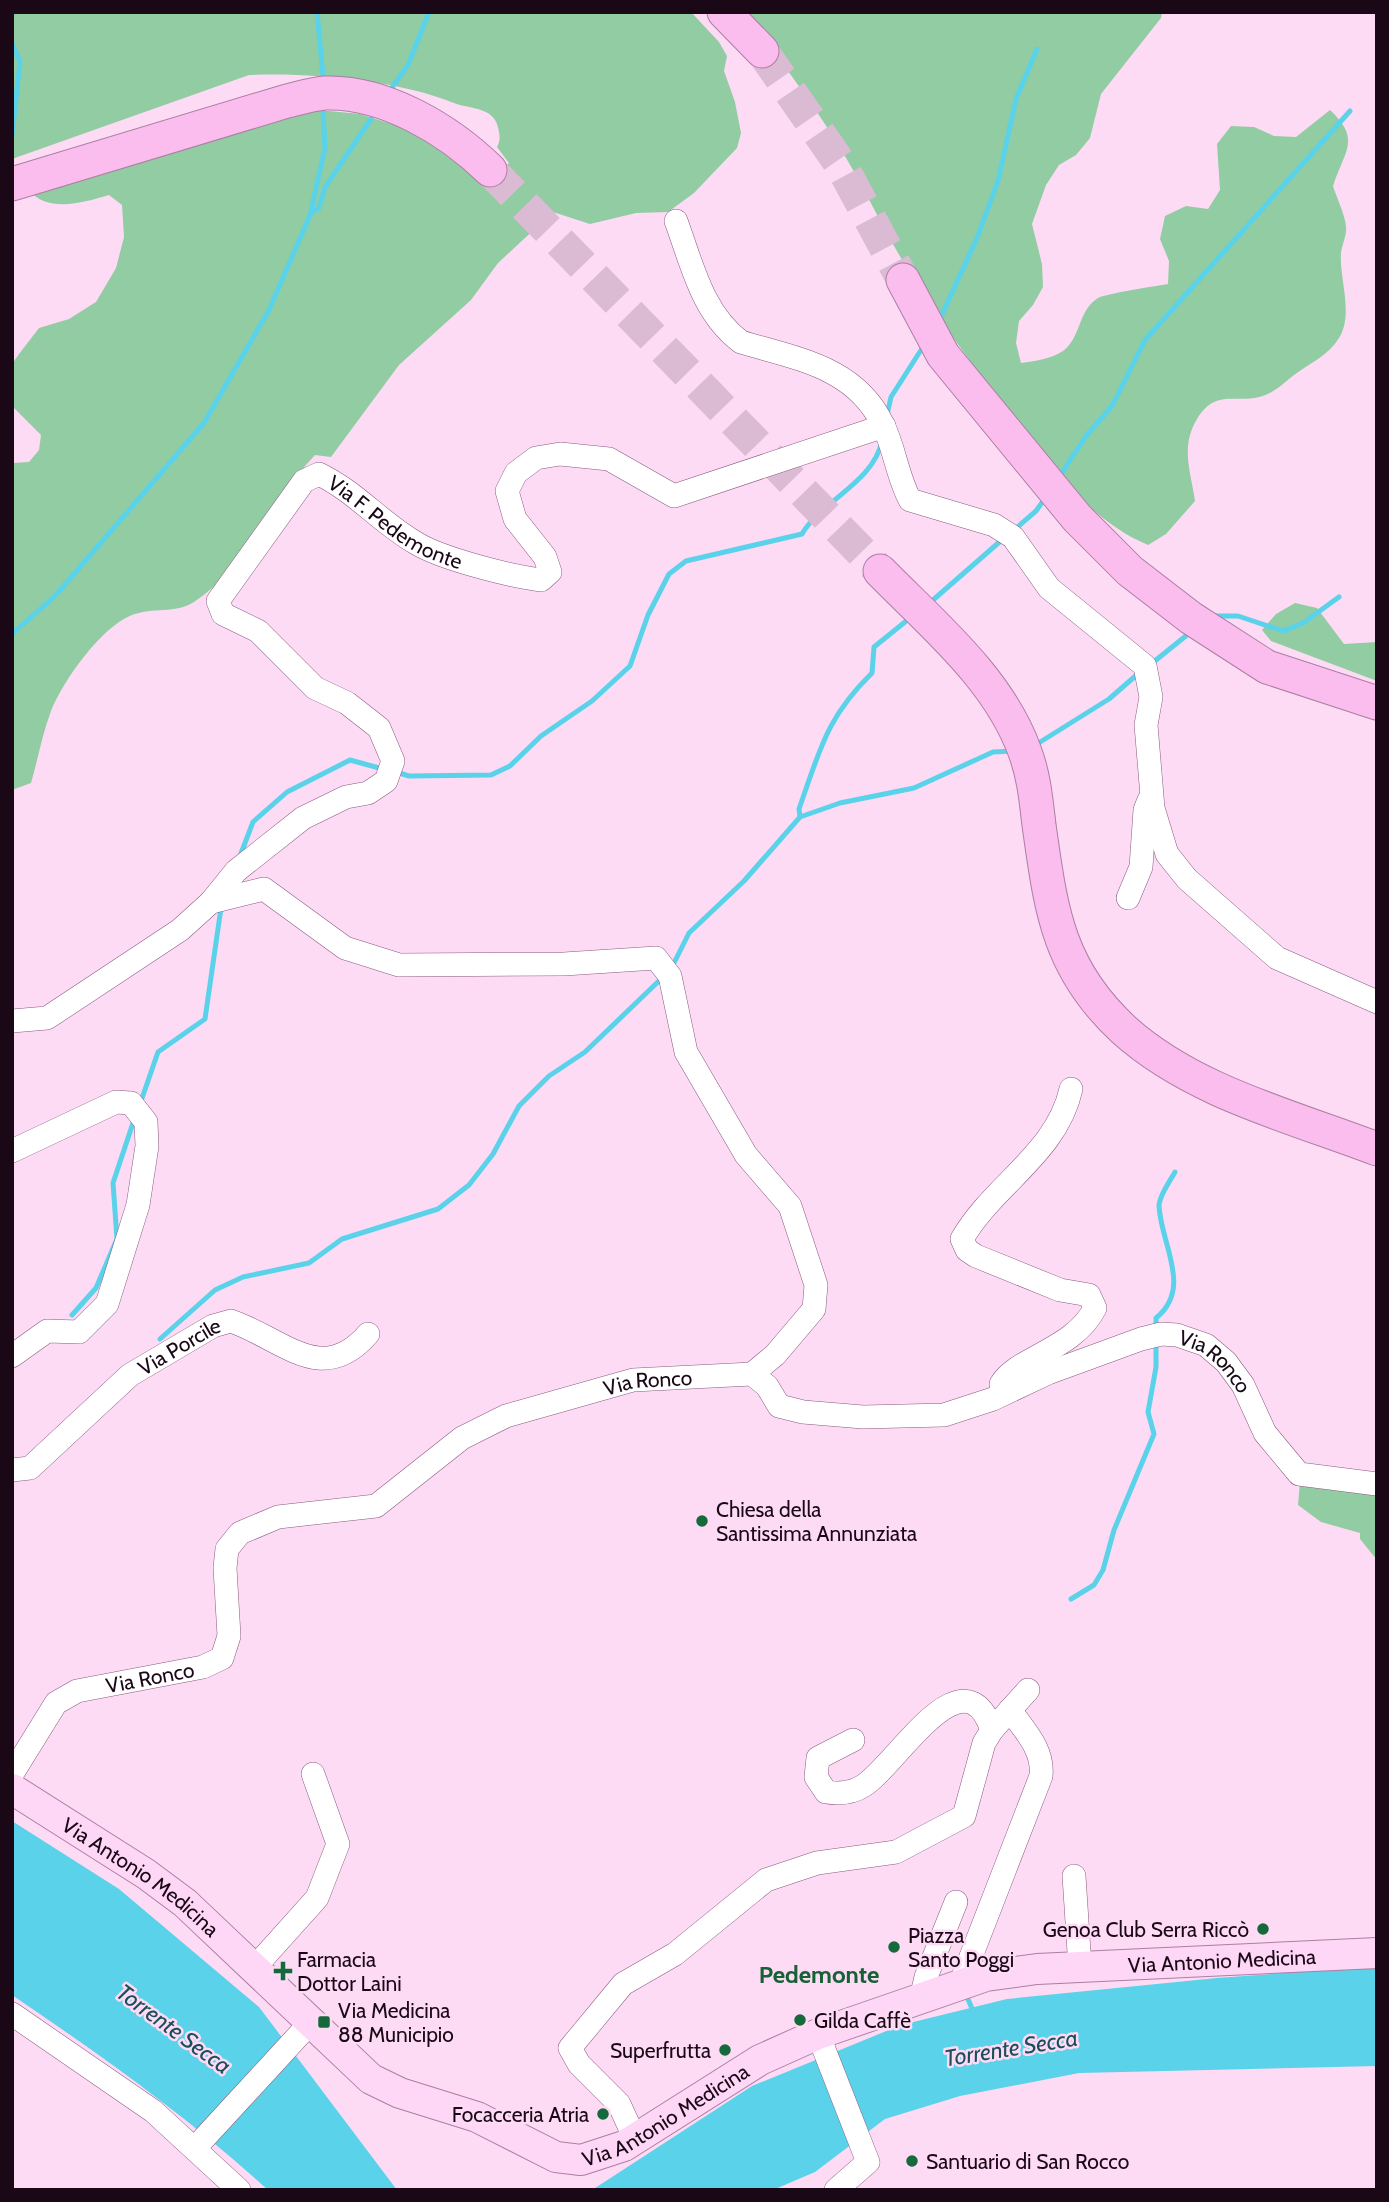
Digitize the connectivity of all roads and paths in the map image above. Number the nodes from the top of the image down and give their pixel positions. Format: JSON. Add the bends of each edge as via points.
{"nodes":[{"id":1,"x":724,"y":12,"type":"edge"},
{"id":2,"x":762,"y":51,"type":"tunnel mouth"},
{"id":3,"x":490,"y":170,"type":"tunnel mouth"},
{"id":4,"x":12,"y":184,"type":"edge"},
{"id":5,"x":676,"y":221,"type":"dead end"},
{"id":6,"x":903,"y":280,"type":"tunnel mouth"},
{"id":7,"x":884,"y":426,"type":"junction"},
{"id":8,"x":880,"y":572,"type":"tunnel mouth"},
{"id":9,"x":1377,"y":703,"type":"edge"},
{"id":10,"x":1152,"y":794,"type":"junction"},
{"id":11,"x":1128,"y":898,"type":"dead end"},
{"id":12,"x":211,"y":902,"type":"junction"},
{"id":13,"x":1377,"y":1002,"type":"edge"},
{"id":14,"x":12,"y":1021,"type":"edge"},
{"id":15,"x":1071,"y":1088,"type":"dead end"},
{"id":16,"x":1377,"y":1149,"type":"edge"},
{"id":17,"x":12,"y":1150,"type":"edge"},
{"id":18,"x":368,"y":1334,"type":"dead end"},
{"id":19,"x":12,"y":1356,"type":"edge"},
{"id":20,"x":752,"y":1374,"type":"junction"},
{"id":21,"x":993,"y":1399,"type":"junction"},
{"id":22,"x":12,"y":1471,"type":"edge"},
{"id":23,"x":1377,"y":1484,"type":"edge"},
{"id":24,"x":1028,"y":1690,"type":"dead end"},
{"id":25,"x":1010,"y":1710,"type":"junction"},
{"id":26,"x":992,"y":1730,"type":"junction"},
{"id":27,"x":853,"y":1740,"type":"dead end"},
{"id":28,"x":12,"y":1774,"type":"edge"},
{"id":29,"x":313,"y":1774,"type":"dead end"},
{"id":30,"x":12,"y":1789,"type":"edge"},
{"id":31,"x":1074,"y":1876,"type":"dead end"},
{"id":32,"x":957,"y":1902,"type":"dead end"},
{"id":33,"x":1377,"y":1954,"type":"edge"},
{"id":34,"x":255,"y":1967,"type":"junction"},
{"id":35,"x":1080,"y":1967,"type":"junction"},
{"id":36,"x":960,"y":1985,"type":"junction"},
{"id":37,"x":921,"y":1999,"type":"junction"},
{"id":38,"x":12,"y":2014,"type":"edge"},
{"id":39,"x":304,"y":2030,"type":"junction"},
{"id":40,"x":820,"y":2038,"type":"junction"},
{"id":41,"x":635,"y":2139,"type":"junction"},
{"id":42,"x":199,"y":2145,"type":"junction"},
{"id":43,"x":239,"y":2190,"type":"edge"},
{"id":44,"x":835,"y":2190,"type":"edge"}],
"edges":[{"from":1,"to":2,"type":"highway"},
{"from":3,"to":4,"type":"highway","via":[[451,135],[417,117],[367,100],[323,93]]},
{"from":5,"to":7,"type":"street","via":[[705,300],[727,332],[741,342],[846,378],[870,401]]},
{"from":6,"to":9,"type":"highway","via":[[943,355],[1103,545],[1191,618],[1267,667]]},
{"from":7,"to":10,"type":"street","via":[[898,479],[910,500],[993,525],[1013,537],[1049,588],[1145,666],[1151,697],[1146,725]]},
{"from":7,"to":12,"type":"street","name":"Via F. Pedemonte","via":[[674,496],[609,459],[560,454],[536,458],[516,473],[507,491],[515,519],[545,557],[550,572],[541,580],[511,576],[417,544],[342,485],[319,474],[304,481],[218,601],[223,614],[258,631],[315,688],[347,703],[379,728],[393,761],[386,781],[368,793],[346,797],[303,818],[236,871]]},
{"from":8,"to":16,"type":"highway","via":[[973,667],[1016,729],[1033,778],[1055,924],[1076,970],[1102,1006],[1149,1049],[1194,1078]]},
{"from":10,"to":11,"type":"street","via":[[1145,810],[1141,867]]},
{"from":10,"to":13,"type":"street","via":[[1167,854],[1187,879],[1277,958]]},
{"from":12,"to":14,"type":"street","name":"Via F. Pedemonte","via":[[180,930],[47,1018]]},
{"from":12,"to":20,"type":"street","via":[[264,889],[345,948],[399,965],[656,958],[670,976],[685,1052],[746,1155],[790,1206],[816,1285],[814,1309],[775,1355]]},
{"from":15,"to":21,"type":"street","via":[[1067,1106],[1040,1151],[974,1219],[962,1239],[976,1256],[1060,1290],[1089,1295],[1095,1308],[1067,1341],[1004,1380]]},
{"from":17,"to":19,"type":"street","via":[[116,1102],[131,1103],[146,1122],[138,1205],[107,1304],[79,1332],[47,1331]]},
{"from":18,"to":22,"type":"street","name":"Via Porcile","via":[[354,1350],[334,1360],[308,1357],[231,1321],[213,1326],[130,1375],[30,1468]]},
{"from":20,"to":21,"type":"street","name":"Via Ronco","via":[[767,1386],[779,1406],[803,1412],[863,1417],[944,1415]]},
{"from":20,"to":28,"type":"street","name":"Via Ronco","via":[[633,1380],[519,1412],[462,1438],[376,1506],[278,1517],[240,1533],[227,1549],[229,1636],[222,1657],[203,1667],[77,1691],[56,1703]]},
{"from":21,"to":23,"type":"street","name":"Via Ronco","via":[[1141,1339],[1161,1334],[1188,1337],[1226,1362],[1243,1385],[1265,1433],[1299,1474]]},
{"from":24,"to":25,"type":"street"},
{"from":25,"to":26,"type":"street"},
{"from":25,"to":36,"type":"street","via":[[1040,1752],[1041,1776]]},
{"from":26,"to":27,"type":"street","via":[[979,1705],[969,1699],[957,1701],[940,1708],[862,1787],[826,1791],[816,1777],[818,1758]]},
{"from":26,"to":41,"type":"street","via":[[984,1743],[964,1816],[896,1852],[817,1863],[766,1880],[675,1954],[624,1984],[570,2048],[579,2064],[619,2104]]},
{"from":29,"to":34,"type":"street","via":[[338,1844],[317,1898]]},
{"from":30,"to":34,"type":"main road","name":"Via Antonio Medicina","via":[[146,1874]]},
{"from":31,"to":35,"type":"street"},
{"from":32,"to":37,"type":"street"},
{"from":33,"to":35,"type":"main road","name":"Via Antonio Medicina"},
{"from":34,"to":39,"type":"main road","name":"Via Antonio Medicina"},
{"from":35,"to":36,"type":"main road","name":"Via Antonio Medicina","via":[[986,1976]]},
{"from":36,"to":37,"type":"main road","name":"Via Antonio Medicina"},
{"from":37,"to":40,"type":"main road","name":"Via Antonio Medicina"},
{"from":38,"to":42,"type":"street"},
{"from":39,"to":41,"type":"main road","name":"Via Antonio Medicina","via":[[371,2079],[477,2117],[556,2157],[581,2160]]},
{"from":39,"to":42,"type":"street"},
{"from":40,"to":41,"type":"main road","name":"Via Antonio Medicina","via":[[760,2060]]},
{"from":40,"to":44,"type":"street","via":[[868,2162]]},
{"from":42,"to":43,"type":"street"}]}
